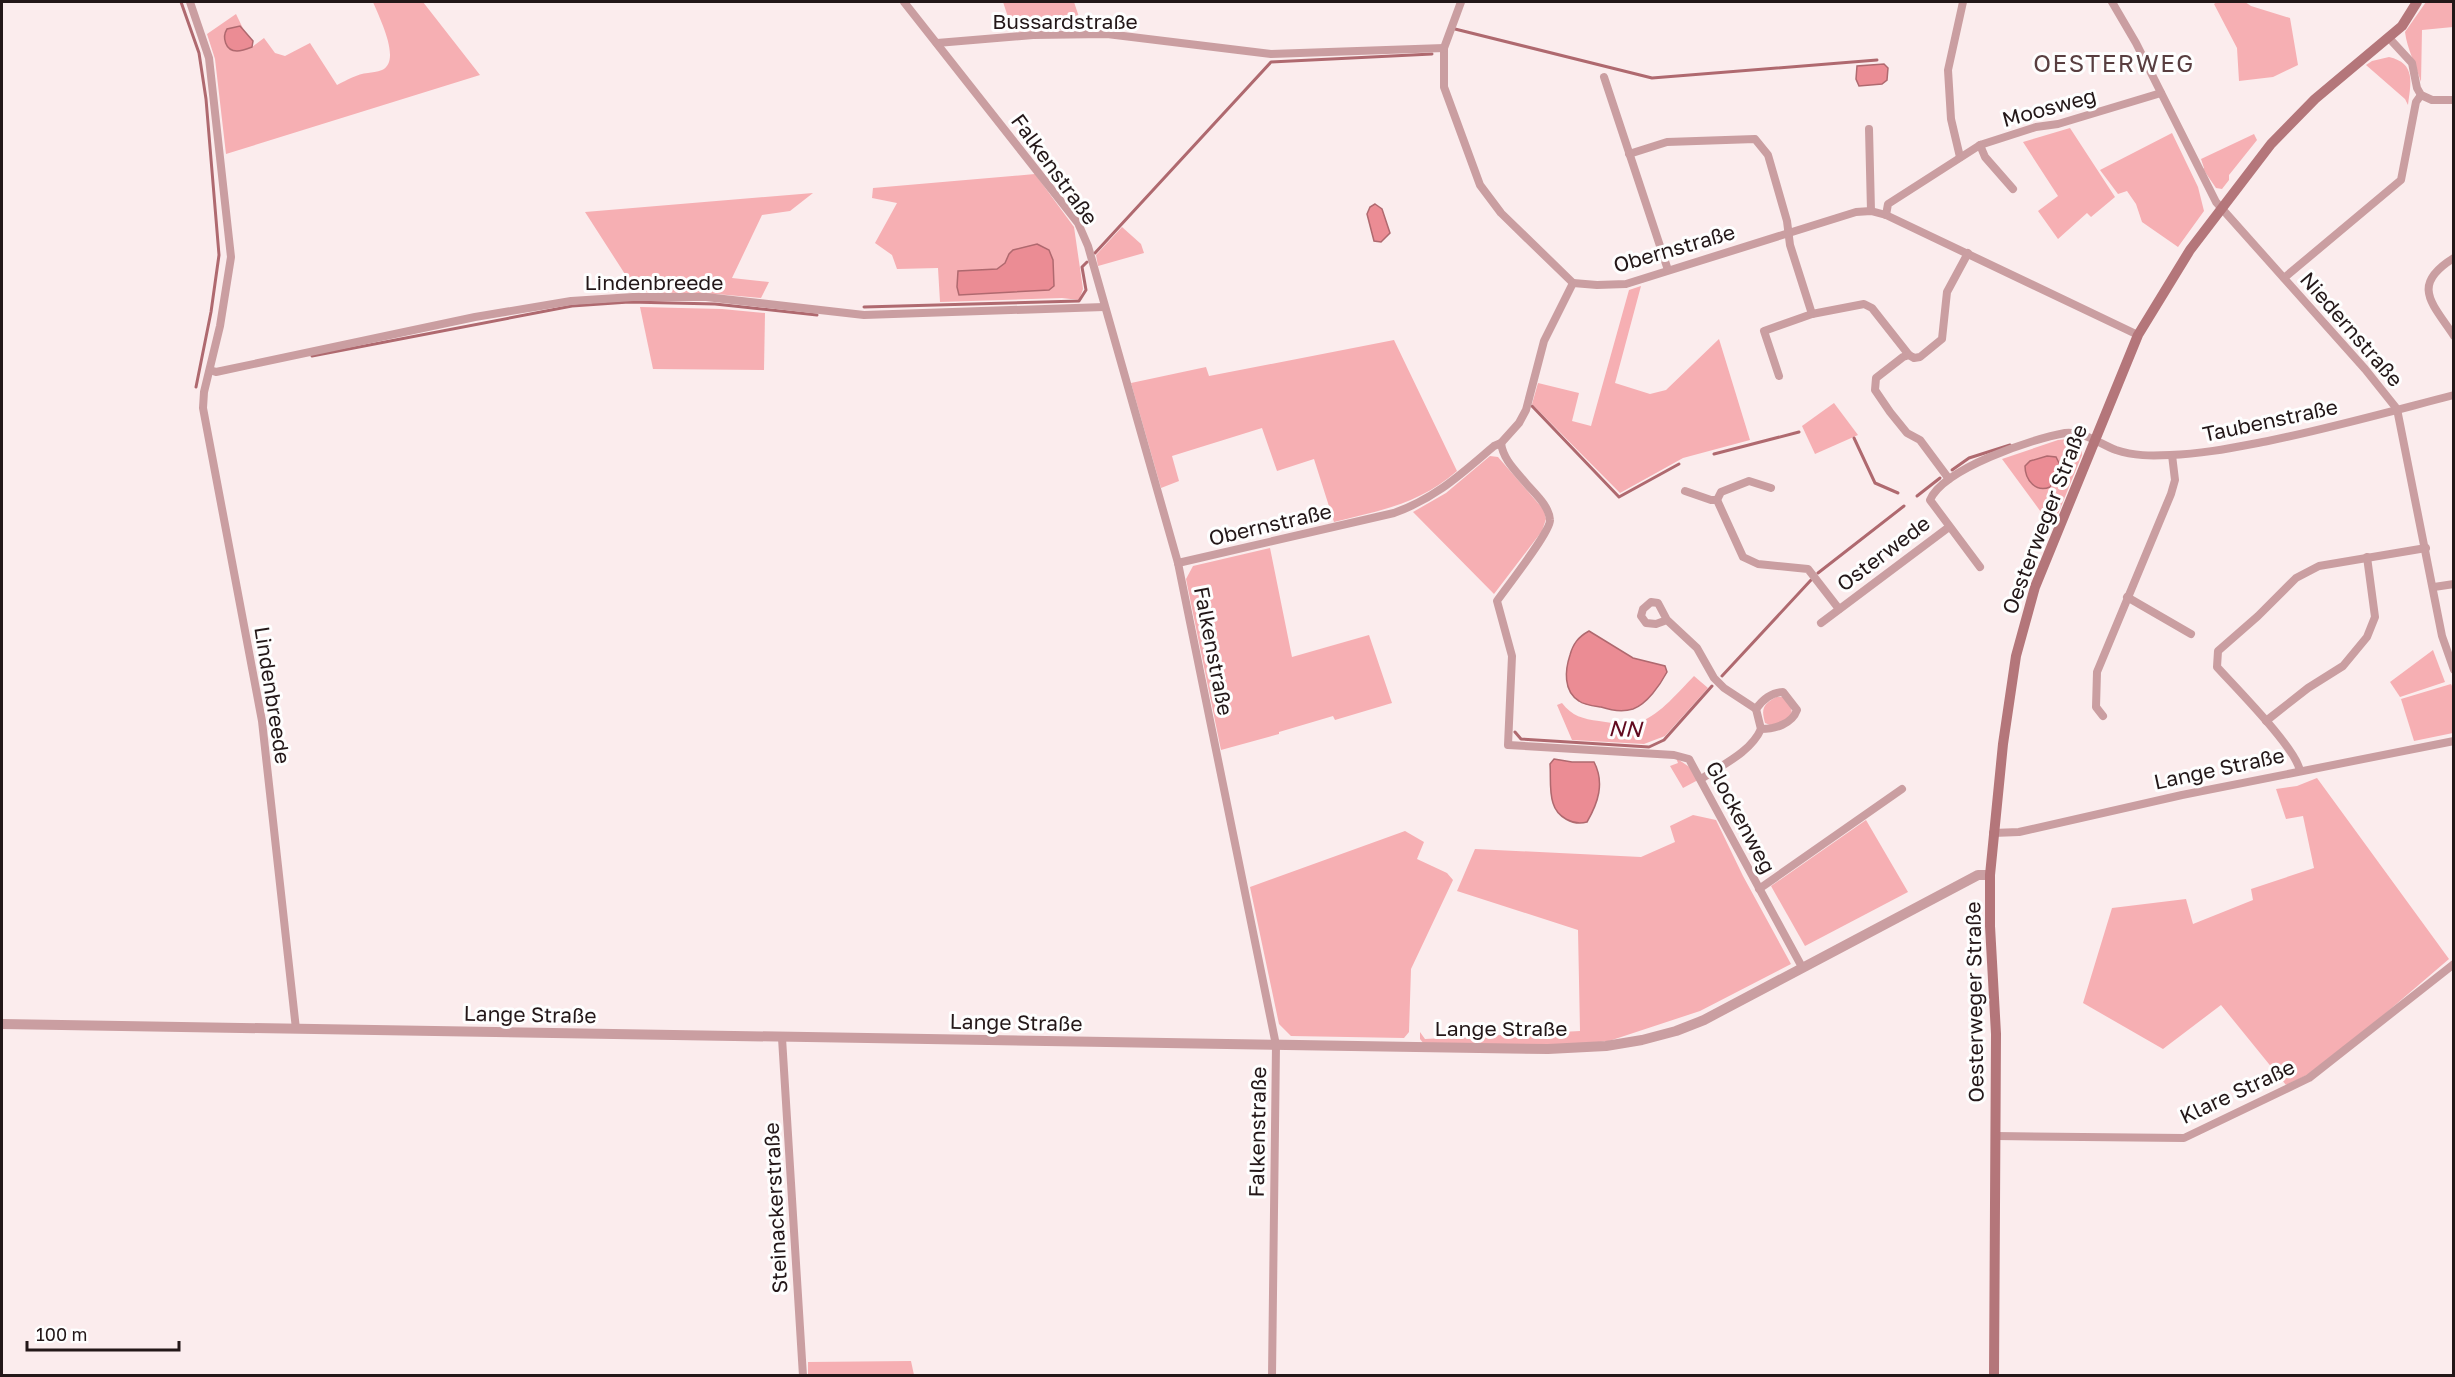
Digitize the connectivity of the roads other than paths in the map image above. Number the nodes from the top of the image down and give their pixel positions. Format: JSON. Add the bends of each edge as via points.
{"nodes":[{"id":1,"x":190,"y":2,"type":"edge"},
{"id":2,"x":904,"y":2,"type":"edge"},
{"id":3,"x":1461,"y":2,"type":"edge"},
{"id":4,"x":1963,"y":2,"type":"edge"},
{"id":5,"x":2112,"y":2,"type":"edge"},
{"id":6,"x":2417,"y":2,"type":"edge"},
{"id":7,"x":2389,"y":38,"type":"junction"},
{"id":8,"x":937,"y":43,"type":"junction"},
{"id":9,"x":1444,"y":48,"type":"junction"},
{"id":10,"x":1604,"y":77,"type":"dead end"},
{"id":11,"x":2162,"y":93,"type":"junction"},
{"id":12,"x":2421,"y":95,"type":"junction"},
{"id":13,"x":2454,"y":100,"type":"edge"},
{"id":14,"x":1869,"y":129,"type":"dead end"},
{"id":15,"x":1980,"y":145,"type":"junction"},
{"id":16,"x":1629,"y":154,"type":"junction"},
{"id":17,"x":1960,"y":158,"type":"junction"},
{"id":18,"x":2013,"y":189,"type":"dead end"},
{"id":19,"x":2221,"y":208,"type":"junction"},
{"id":20,"x":1871,"y":211,"type":"junction"},
{"id":21,"x":1887,"y":215,"type":"junction"},
{"id":22,"x":1789,"y":234,"type":"junction"},
{"id":23,"x":1968,"y":253,"type":"junction"},
{"id":24,"x":2454,"y":258,"type":"edge"},
{"id":25,"x":1668,"y":270,"type":"junction"},
{"id":26,"x":2284,"y":278,"type":"junction"},
{"id":27,"x":1573,"y":283,"type":"junction"},
{"id":28,"x":1104,"y":307,"type":"junction"},
{"id":29,"x":1812,"y":314,"type":"junction"},
{"id":30,"x":2138,"y":335,"type":"junction"},
{"id":31,"x":2454,"y":336,"type":"edge"},
{"id":32,"x":1909,"y":355,"type":"junction"},
{"id":33,"x":210,"y":370,"type":"junction"},
{"id":34,"x":1779,"y":376,"type":"dead end"},
{"id":35,"x":2454,"y":395,"type":"edge"},
{"id":36,"x":2397,"y":409,"type":"junction"},
{"id":37,"x":2095,"y":439,"type":"junction"},
{"id":38,"x":1501,"y":443,"type":"junction"},
{"id":39,"x":2172,"y":455,"type":"junction"},
{"id":40,"x":1949,"y":479,"type":"junction"},
{"id":41,"x":1771,"y":489,"type":"dead end"},
{"id":42,"x":1685,"y":491,"type":"dead end"},
{"id":43,"x":1718,"y":500,"type":"junction"},
{"id":44,"x":1949,"y":526,"type":"junction"},
{"id":45,"x":2426,"y":548,"type":"junction"},
{"id":46,"x":2367,"y":557,"type":"junction"},
{"id":47,"x":1178,"y":563,"type":"junction"},
{"id":48,"x":1980,"y":567,"type":"dead end"},
{"id":49,"x":2454,"y":584,"type":"edge"},
{"id":50,"x":2434,"y":587,"type":"junction"},
{"id":51,"x":2127,"y":597,"type":"junction"},
{"id":52,"x":1839,"y":609,"type":"junction"},
{"id":53,"x":1668,"y":620,"type":"dead end"},
{"id":54,"x":1821,"y":623,"type":"dead end"},
{"id":55,"x":2191,"y":634,"type":"dead end"},
{"id":56,"x":2454,"y":670,"type":"edge"},
{"id":57,"x":1756,"y":709,"type":"junction"},
{"id":58,"x":2103,"y":716,"type":"dead end"},
{"id":59,"x":2266,"y":721,"type":"junction"},
{"id":60,"x":1761,"y":729,"type":"junction"},
{"id":61,"x":2454,"y":741,"type":"edge"},
{"id":62,"x":2300,"y":771,"type":"junction"},
{"id":63,"x":1701,"y":779,"type":"junction"},
{"id":64,"x":1902,"y":789,"type":"dead end"},
{"id":65,"x":1993,"y":833,"type":"junction"},
{"id":66,"x":1990,"y":875,"type":"junction"},
{"id":67,"x":1759,"y":889,"type":"junction"},
{"id":68,"x":2454,"y":964,"type":"edge"},
{"id":69,"x":1802,"y":967,"type":"junction"},
{"id":70,"x":2,"y":1024,"type":"edge"},
{"id":71,"x":296,"y":1029,"type":"junction"},
{"id":72,"x":782,"y":1038,"type":"junction"},
{"id":73,"x":1276,"y":1045,"type":"junction"},
{"id":74,"x":1996,"y":1136,"type":"junction"},
{"id":75,"x":803,"y":1376,"type":"edge"},
{"id":76,"x":1272,"y":1376,"type":"edge"},
{"id":77,"x":1994,"y":1376,"type":"edge"}],
"edges":[{"from":1,"to":33,"type":"street","name":"Lindenbreede","via":[[209,58],[231,256]]},
{"from":2,"to":8,"type":"street","name":"Falkenstraße"},
{"from":3,"to":9,"type":"street"},
{"from":4,"to":17,"type":"street","via":[[1948,70],[1951,119]]},
{"from":5,"to":11,"type":"street","name":"Niedernstraße"},
{"from":6,"to":7,"type":"main road","name":"Oesterweger Straße"},
{"from":7,"to":12,"type":"street","via":[[2412,63]]},
{"from":7,"to":19,"type":"main road","name":"Oesterweger Straße","via":[[2307,107],[2271,144]]},
{"from":8,"to":9,"type":"street","name":"Bussardstraße","via":[[1107,34],[1271,54]]},
{"from":8,"to":28,"type":"street","name":"Falkenstraße","via":[[1078,223]]},
{"from":9,"to":27,"type":"street","via":[[1444,87],[1480,185],[1501,213]]},
{"from":10,"to":16,"type":"street"},
{"from":11,"to":15,"type":"street","name":"Moosweg"},
{"from":11,"to":19,"type":"street","name":"Niedernstraße"},
{"from":12,"to":13,"type":"street","via":[[2432,100]]},
{"from":12,"to":26,"type":"street","via":[[2416,102],[2401,180]]},
{"from":14,"to":20,"type":"street"},
{"from":15,"to":17,"type":"street","name":"Moosweg"},
{"from":15,"to":18,"type":"street","name":"Moosweg","via":[[1985,157]]},
{"from":16,"to":22,"type":"street","via":[[1667,142],[1755,138],[1768,155]]},
{"from":16,"to":25,"type":"street"},
{"from":17,"to":21,"type":"street","name":"Moosweg","via":[[1888,204]]},
{"from":19,"to":26,"type":"street","name":"Niedernstraße"},
{"from":19,"to":30,"type":"main road","name":"Oesterweger Straße"},
{"from":20,"to":21,"type":"street","name":"Obernstraße"},
{"from":20,"to":22,"type":"street","name":"Obernstraße","via":[[1856,212]]},
{"from":21,"to":23,"type":"street","name":"Obernstraße"},
{"from":22,"to":25,"type":"street","name":"Obernstraße"},
{"from":22,"to":29,"type":"street"},
{"from":23,"to":30,"type":"street","name":"Obernstraße"},
{"from":23,"to":32,"type":"street","via":[[1947,292],[1942,339],[1920,357]]},
{"from":24,"to":31,"type":"street","via":[[2441,265],[2429,279],[2427,294]]},
{"from":25,"to":27,"type":"street","name":"Obernstraße","via":[[1626,284]]},
{"from":26,"to":36,"type":"street","name":"Niedernstraße"},
{"from":27,"to":38,"type":"street","name":"Obernstraße","via":[[1544,341],[1526,410]]},
{"from":28,"to":33,"type":"street","name":"Lindenbreede","via":[[864,315],[706,297],[571,301],[475,317],[216,372]]},
{"from":28,"to":47,"type":"street","name":"Falkenstraße"},
{"from":29,"to":32,"type":"street","via":[[1864,304],[1872,308]]},
{"from":29,"to":34,"type":"street","via":[[1764,331]]},
{"from":30,"to":37,"type":"main road","name":"Oesterweger Straße"},
{"from":32,"to":40,"type":"street","via":[[1876,378],[1875,390]]},
{"from":33,"to":71,"type":"street","name":"Lindenbreede","via":[[203,408],[262,721]]},
{"from":35,"to":36,"type":"street","name":"Taubenstraße"},
{"from":36,"to":39,"type":"street","name":"Taubenstraße","via":[[2292,436],[2208,453]]},
{"from":36,"to":45,"type":"street","name":"Niedernstraße"},
{"from":37,"to":39,"type":"street","name":"Taubenstraße","via":[[2129,454]]},
{"from":37,"to":40,"type":"street","name":"Osterwede","via":[[2068,433],[2047,437],[1972,463]]},
{"from":37,"to":65,"type":"main road","name":"Oesterweger Straße","via":[[2024,622]]},
{"from":38,"to":47,"type":"street","name":"Obernstraße","via":[[1418,504],[1359,522]]},
{"from":38,"to":63,"type":"street","name":"Glockenweg","via":[[1511,466],[1546,506],[1550,519],[1545,533],[1497,601],[1512,656],[1508,745],[1674,755],[1689,759]]},
{"from":39,"to":51,"type":"street","via":[[2175,480],[2171,494]]},
{"from":40,"to":44,"type":"street","name":"Osterwede","via":[[1930,500]]},
{"from":41,"to":43,"type":"street","via":[[1749,481],[1721,492]]},
{"from":42,"to":43,"type":"street"},
{"from":43,"to":52,"type":"street","name":"Osterwede","via":[[1743,557],[1758,564],[1808,569]]},
{"from":44,"to":48,"type":"street","name":"Osterwede"},
{"from":44,"to":52,"type":"street","name":"Osterwede"},
{"from":45,"to":46,"type":"street"},
{"from":45,"to":50,"type":"street","name":"Niedernstraße"},
{"from":46,"to":59,"type":"street","via":[[2374,617],[2367,637],[2343,666]]},
{"from":46,"to":59,"type":"street","via":[[2319,566],[2296,578],[2218,651],[2217,667]]},
{"from":47,"to":73,"type":"street","name":"Falkenstraße"},
{"from":49,"to":50,"type":"street"},
{"from":50,"to":56,"type":"street","name":"Niedernstraße","via":[[2442,636]]},
{"from":51,"to":55,"type":"street"},
{"from":51,"to":58,"type":"street","via":[[2097,672],[2096,708]]},
{"from":52,"to":54,"type":"street","name":"Osterwede"},
{"from":53,"to":57,"type":"street","via":[[1697,648],[1714,678]]},
{"from":57,"to":60,"type":"street"},
{"from":57,"to":60,"type":"street","via":[[1767,698],[1783,692],[1797,710],[1782,726]]},
{"from":59,"to":62,"type":"street","via":[[2298,762]]},
{"from":60,"to":63,"type":"street","via":[[1749,747]]},
{"from":61,"to":62,"type":"street","name":"Lange Straße"},
{"from":62,"to":65,"type":"street","name":"Lange Straße","via":[[2019,832]]},
{"from":63,"to":67,"type":"street","name":"Glockenweg"},
{"from":64,"to":67,"type":"street"},
{"from":65,"to":66,"type":"main road","name":"Oesterweger Straße"},
{"from":66,"to":69,"type":"street","name":"Lange Straße","via":[[1978,875]]},
{"from":66,"to":74,"type":"main road","name":"Oesterweger Straße"},
{"from":67,"to":69,"type":"street","name":"Glockenweg"},
{"from":68,"to":74,"type":"street","name":"Klare Straße","via":[[2309,1078],[2184,1138]]},
{"from":69,"to":73,"type":"street","name":"Lange Straße","via":[[1704,1020],[1642,1040],[1606,1046],[1537,1049]]},
{"from":70,"to":71,"type":"street","name":"Lange Straße"},
{"from":71,"to":72,"type":"street","name":"Lange Straße"},
{"from":72,"to":73,"type":"street","name":"Lange Straße"},
{"from":72,"to":75,"type":"street","name":"Steinackerstraße"},
{"from":73,"to":76,"type":"street","name":"Falkenstraße"},
{"from":74,"to":77,"type":"main road","name":"Oesterweger Straße"}]}
